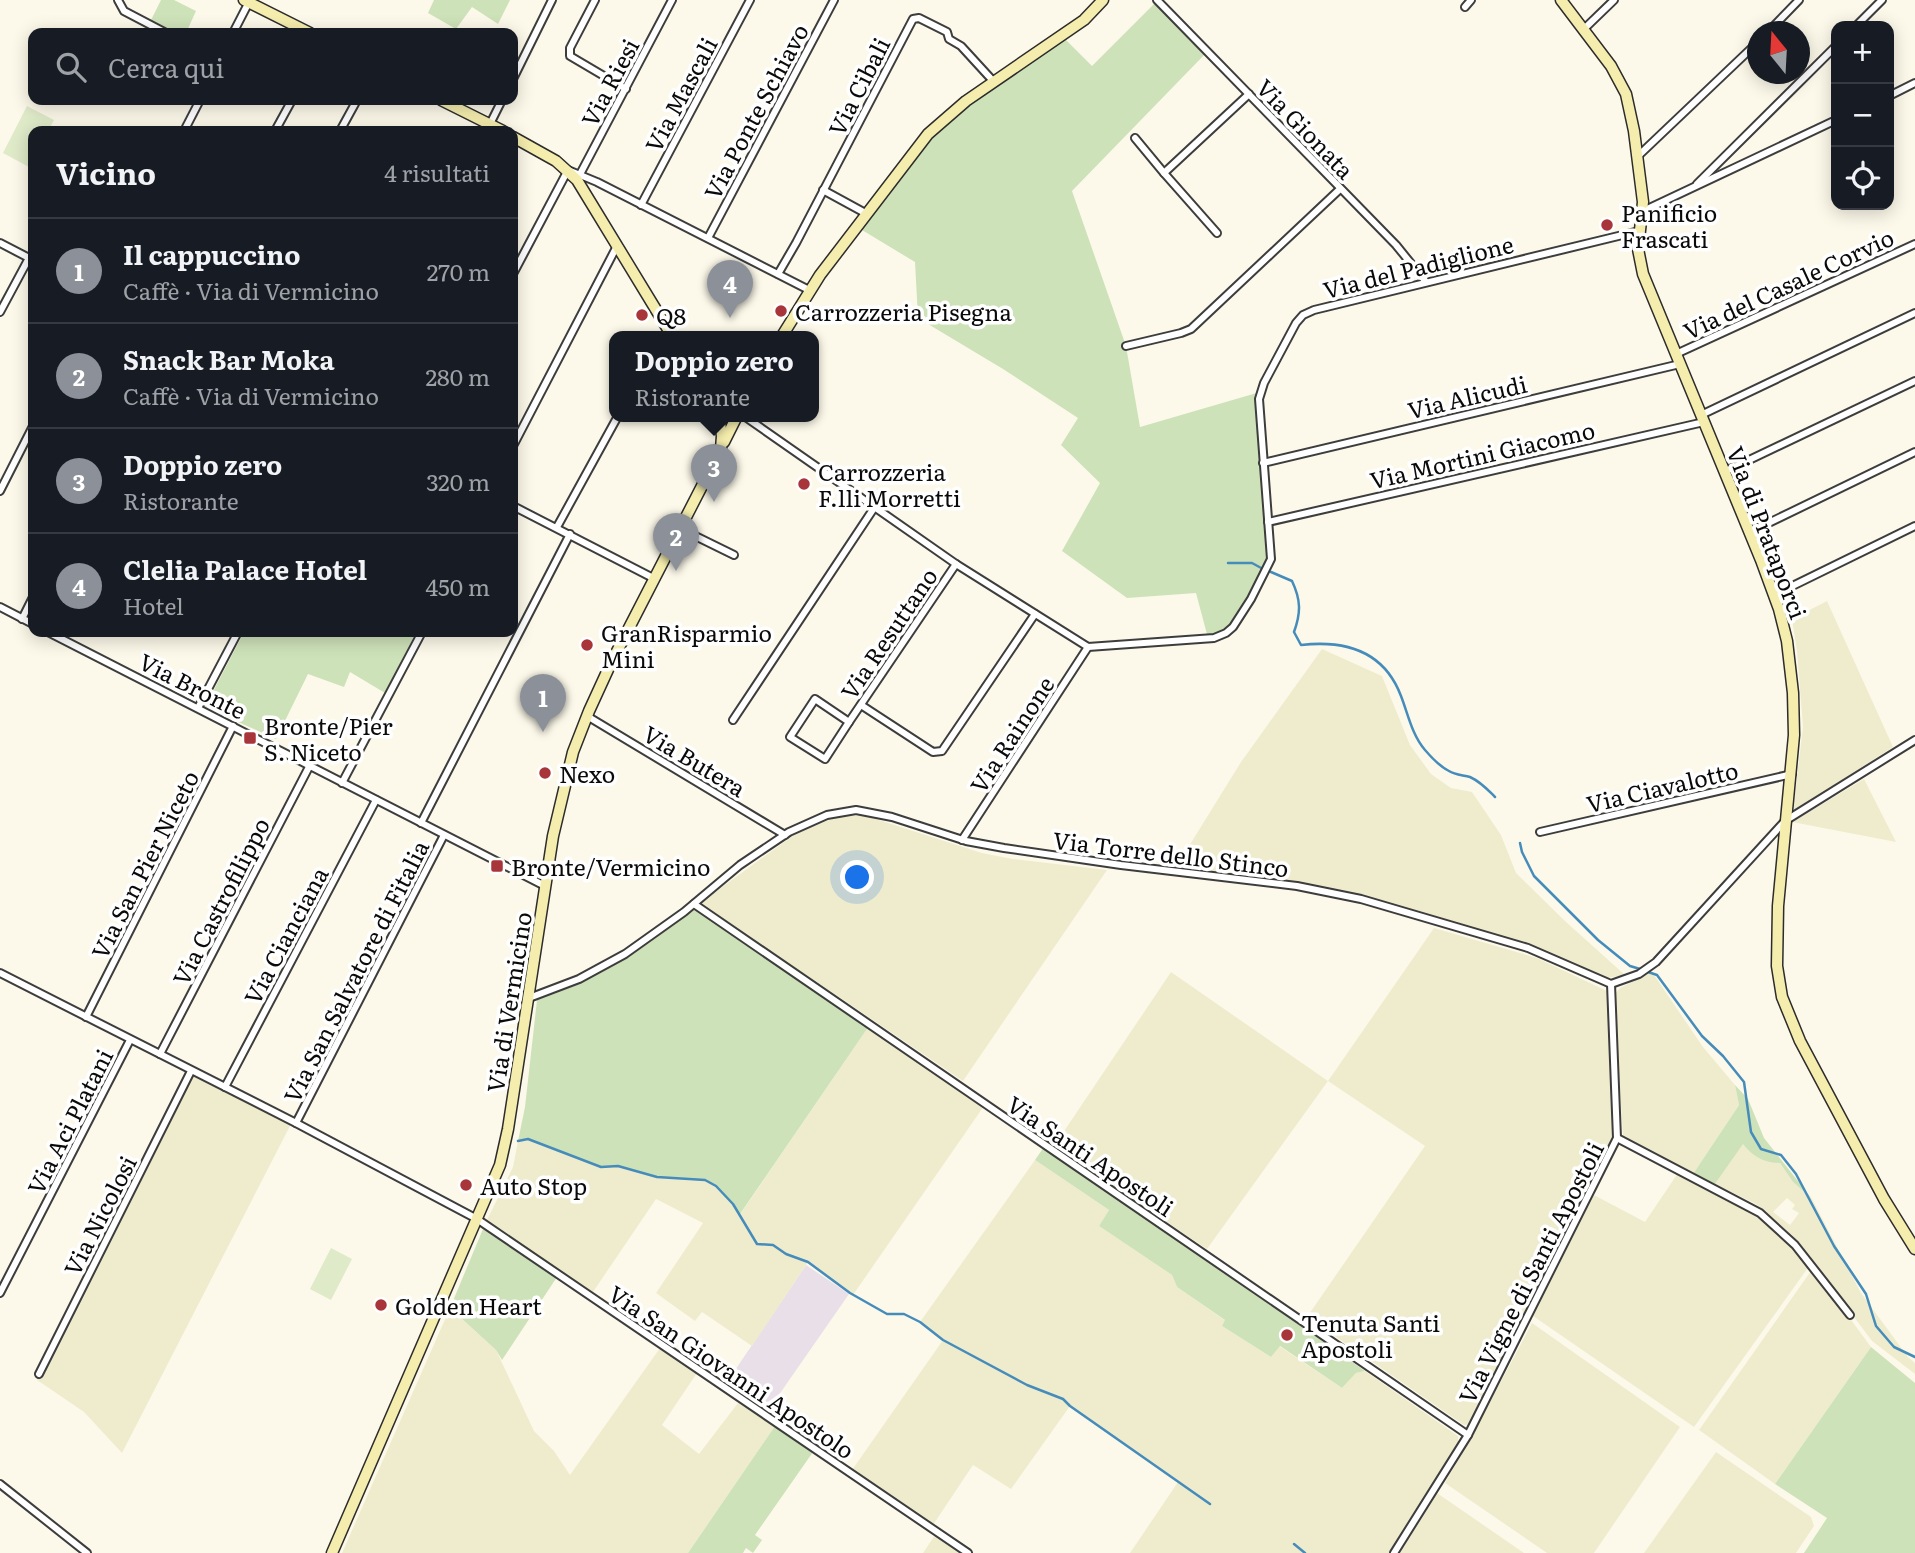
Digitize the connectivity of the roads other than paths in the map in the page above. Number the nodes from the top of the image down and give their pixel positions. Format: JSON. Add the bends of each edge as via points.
{"nodes":[{"id":1,"x":118,"y":0,"type":"edge"},
{"id":2,"x":552,"y":0,"type":"edge"},
{"id":3,"x":595,"y":0,"type":"edge"},
{"id":4,"x":672,"y":0,"type":"edge"},
{"id":5,"x":750,"y":0,"type":"edge"},
{"id":6,"x":834,"y":0,"type":"edge"},
{"id":7,"x":1103,"y":0,"type":"edge"},
{"id":8,"x":1157,"y":0,"type":"edge"},
{"id":9,"x":1471,"y":0,"type":"edge"},
{"id":10,"x":1614,"y":0,"type":"edge"},
{"id":11,"x":1799,"y":0,"type":"edge"},
{"id":12,"x":1882,"y":0,"type":"edge"},
{"id":13,"x":247,"y":1,"type":"edge"},
{"id":14,"x":1563,"y":1,"type":"edge"},
{"id":15,"x":1465,"y":7,"type":"dead end"},
{"id":16,"x":1779,"y":21,"type":"edge"},
{"id":17,"x":1861,"y":21,"type":"edge"},
{"id":18,"x":156,"y":28,"type":"edge"},
{"id":19,"x":235,"y":28,"type":"edge"},
{"id":20,"x":300,"y":28,"type":"edge"},
{"id":21,"x":1584,"y":29,"type":"junction"},
{"id":22,"x":1831,"y":51,"type":"edge"},
{"id":23,"x":1747,"y":53,"type":"edge"},
{"id":24,"x":518,"y":69,"type":"edge"},
{"id":25,"x":994,"y":82,"type":"junction"},
{"id":26,"x":1915,"y":83,"type":"edge"},
{"id":27,"x":626,"y":89,"type":"junction"},
{"id":28,"x":1249,"y":94,"type":"junction"},
{"id":29,"x":1894,"y":94,"type":"edge"},
{"id":30,"x":197,"y":105,"type":"edge"},
{"id":31,"x":289,"y":105,"type":"edge"},
{"id":32,"x":354,"y":105,"type":"edge"},
{"id":33,"x":451,"y":105,"type":"edge"},
{"id":34,"x":501,"y":105,"type":"edge"},
{"id":35,"x":1831,"y":122,"type":"edge"},
{"id":36,"x":187,"y":126,"type":"edge"},
{"id":37,"x":278,"y":126,"type":"edge"},
{"id":38,"x":343,"y":126,"type":"edge"},
{"id":39,"x":491,"y":126,"type":"edge"},
{"id":40,"x":498,"y":126,"type":"edge"},
{"id":41,"x":1135,"y":138,"type":"dead end"},
{"id":42,"x":518,"y":139,"type":"edge"},
{"id":43,"x":1637,"y":158,"type":"junction"},
{"id":44,"x":568,"y":170,"type":"junction"},
{"id":45,"x":1164,"y":173,"type":"junction"},
{"id":46,"x":579,"y":177,"type":"junction"},
{"id":47,"x":1693,"y":188,"type":"junction"},
{"id":48,"x":1340,"y":189,"type":"junction"},
{"id":49,"x":823,"y":190,"type":"junction"},
{"id":50,"x":641,"y":205,"type":"junction"},
{"id":51,"x":1643,"y":211,"type":"junction"},
{"id":52,"x":867,"y":214,"type":"junction"},
{"id":53,"x":1640,"y":231,"type":"junction"},
{"id":54,"x":1217,"y":233,"type":"dead end"},
{"id":55,"x":708,"y":238,"type":"junction"},
{"id":56,"x":0,"y":243,"type":"edge"},
{"id":57,"x":1915,"y":244,"type":"edge"},
{"id":58,"x":618,"y":245,"type":"junction"},
{"id":59,"x":28,"y":257,"type":"edge"},
{"id":60,"x":28,"y":264,"type":"edge"},
{"id":61,"x":518,"y":265,"type":"edge"},
{"id":62,"x":778,"y":274,"type":"junction"},
{"id":63,"x":1426,"y":282,"type":"junction"},
{"id":64,"x":810,"y":290,"type":"junction"},
{"id":65,"x":0,"y":312,"type":"edge"},
{"id":66,"x":1915,"y":313,"type":"edge"},
{"id":67,"x":666,"y":331,"type":"edge"},
{"id":68,"x":785,"y":331,"type":"edge"},
{"id":69,"x":1126,"y":346,"type":"dead end"},
{"id":70,"x":1678,"y":359,"type":"junction"},
{"id":71,"x":1915,"y":381,"type":"edge"},
{"id":72,"x":1703,"y":418,"type":"junction"},
{"id":73,"x":615,"y":422,"type":"edge"},
{"id":74,"x":721,"y":422,"type":"edge"},
{"id":75,"x":734,"y":422,"type":"edge"},
{"id":76,"x":752,"y":422,"type":"edge"},
{"id":77,"x":28,"y":436,"type":"edge"},
{"id":78,"x":518,"y":436,"type":"edge"},
{"id":79,"x":721,"y":449,"type":"junction"},
{"id":80,"x":1915,"y":452,"type":"edge"},
{"id":81,"x":1263,"y":463,"type":"junction"},
{"id":82,"x":1726,"y":471,"type":"junction"},
{"id":83,"x":0,"y":491,"type":"edge"},
{"id":84,"x":518,"y":508,"type":"edge"},
{"id":85,"x":874,"y":508,"type":"junction"},
{"id":86,"x":1268,"y":522,"type":"junction"},
{"id":87,"x":1915,"y":526,"type":"edge"},
{"id":88,"x":557,"y":527,"type":"junction"},
{"id":89,"x":681,"y":529,"type":"junction"},
{"id":90,"x":1750,"y":532,"type":"junction"},
{"id":91,"x":570,"y":534,"type":"junction"},
{"id":92,"x":734,"y":555,"type":"dead end"},
{"id":93,"x":956,"y":564,"type":"junction"},
{"id":94,"x":655,"y":579,"type":"junction"},
{"id":95,"x":1774,"y":595,"type":"junction"},
{"id":96,"x":0,"y":607,"type":"edge"},
{"id":97,"x":28,"y":607,"type":"edge"},
{"id":98,"x":1035,"y":614,"type":"junction"},
{"id":99,"x":22,"y":619,"type":"junction"},
{"id":100,"x":28,"y":622,"type":"edge"},
{"id":101,"x":518,"y":635,"type":"edge"},
{"id":102,"x":58,"y":637,"type":"edge"},
{"id":103,"x":235,"y":637,"type":"edge"},
{"id":104,"x":419,"y":637,"type":"edge"},
{"id":105,"x":517,"y":637,"type":"edge"},
{"id":106,"x":1088,"y":647,"type":"junction"},
{"id":107,"x":861,"y":705,"type":"junction"},
{"id":108,"x":198,"y":708,"type":"junction"},
{"id":109,"x":587,"y":716,"type":"junction"},
{"id":110,"x":733,"y":720,"type":"dead end"},
{"id":111,"x":849,"y":722,"type":"junction"},
{"id":112,"x":233,"y":726,"type":"junction"},
{"id":113,"x":1915,"y":740,"type":"edge"},
{"id":114,"x":310,"y":765,"type":"junction"},
{"id":115,"x":1792,"y":774,"type":"junction"},
{"id":116,"x":342,"y":783,"type":"junction"},
{"id":117,"x":376,"y":800,"type":"junction"},
{"id":118,"x":1785,"y":821,"type":"junction"},
{"id":119,"x":421,"y":823,"type":"junction"},
{"id":120,"x":1540,"y":832,"type":"dead end"},
{"id":121,"x":444,"y":835,"type":"junction"},
{"id":122,"x":785,"y":835,"type":"junction"},
{"id":123,"x":962,"y":840,"type":"junction"},
{"id":124,"x":545,"y":886,"type":"junction"},
{"id":125,"x":694,"y":904,"type":"junction"},
{"id":126,"x":0,"y":973,"type":"edge"},
{"id":127,"x":1611,"y":984,"type":"junction"},
{"id":128,"x":529,"y":998,"type":"junction"},
{"id":129,"x":86,"y":1017,"type":"junction"},
{"id":130,"x":130,"y":1040,"type":"junction"},
{"id":131,"x":160,"y":1054,"type":"junction"},
{"id":132,"x":191,"y":1071,"type":"junction"},
{"id":133,"x":225,"y":1087,"type":"junction"},
{"id":134,"x":296,"y":1123,"type":"junction"},
{"id":135,"x":1617,"y":1138,"type":"junction"},
{"id":136,"x":477,"y":1219,"type":"junction"},
{"id":137,"x":1915,"y":1249,"type":"edge"},
{"id":138,"x":0,"y":1293,"type":"edge"},
{"id":139,"x":1850,"y":1315,"type":"dead end"},
{"id":140,"x":39,"y":1374,"type":"dead end"},
{"id":141,"x":1468,"y":1435,"type":"junction"},
{"id":142,"x":0,"y":1484,"type":"edge"},
{"id":143,"x":88,"y":1553,"type":"edge"},
{"id":144,"x":332,"y":1553,"type":"edge"},
{"id":145,"x":968,"y":1553,"type":"edge"},
{"id":146,"x":1394,"y":1553,"type":"edge"}],
"edges":[{"from":1,"to":18,"type":"street","via":[[124,11]]},
{"from":2,"to":24,"type":"street"},
{"from":3,"to":27,"type":"street","via":[[570,56]]},
{"from":4,"to":27,"type":"street","name":"Via Riesi"},
{"from":5,"to":50,"type":"street","name":"Via Mascali"},
{"from":6,"to":55,"type":"street","name":"Via Ponte Schiavo"},
{"from":7,"to":25,"type":"street","via":[[1079,24]]},
{"from":8,"to":28,"type":"street","name":"Via Gionata"},
{"from":9,"to":15,"type":"street"},
{"from":10,"to":21,"type":"street"},
{"from":11,"to":16,"type":"street"},
{"from":12,"to":17,"type":"street"},
{"from":13,"to":19,"type":"street"},
{"from":13,"to":20,"type":"street"},
{"from":14,"to":21,"type":"street","name":"Via di Prataporci"},
{"from":21,"to":43,"type":"street","name":"Via di Prataporci","via":[[1624,89]]},
{"from":22,"to":47,"type":"street"},
{"from":23,"to":43,"type":"street"},
{"from":25,"to":49,"type":"street","name":"Via Cibali","via":[[947,32],[913,19]]},
{"from":25,"to":52,"type":"street","via":[[932,129]]},
{"from":26,"to":29,"type":"street"},
{"from":27,"to":46,"type":"street","name":"Via Riesi"},
{"from":28,"to":45,"type":"street"},
{"from":28,"to":48,"type":"street","name":"Via Gionata"},
{"from":30,"to":36,"type":"street"},
{"from":31,"to":37,"type":"street"},
{"from":32,"to":38,"type":"street"},
{"from":33,"to":39,"type":"street"},
{"from":34,"to":40,"type":"street"},
{"from":35,"to":47,"type":"street"},
{"from":41,"to":45,"type":"street"},
{"from":42,"to":44,"type":"street"},
{"from":43,"to":51,"type":"street","name":"Via di Prataporci"},
{"from":44,"to":46,"type":"street"},
{"from":44,"to":61,"type":"street"},
{"from":45,"to":54,"type":"street"},
{"from":46,"to":50,"type":"street"},
{"from":46,"to":58,"type":"street"},
{"from":47,"to":51,"type":"street"},
{"from":48,"to":63,"type":"street","name":"Via Gionata"},
{"from":48,"to":69,"type":"street","via":[[1191,329]]},
{"from":49,"to":52,"type":"street"},
{"from":49,"to":62,"type":"street","name":"Via Cibali"},
{"from":50,"to":55,"type":"street"},
{"from":51,"to":53,"type":"street","name":"Via di Prataporci"},
{"from":52,"to":64,"type":"street"},
{"from":53,"to":63,"type":"street","name":"Via del Padiglione"},
{"from":53,"to":70,"type":"street","name":"Via di Prataporci","via":[[1643,274]]},
{"from":55,"to":62,"type":"street"},
{"from":56,"to":59,"type":"street"},
{"from":57,"to":70,"type":"street","name":"Via del Casale Corvio"},
{"from":58,"to":67,"type":"street"},
{"from":58,"to":78,"type":"street"},
{"from":60,"to":65,"type":"street"},
{"from":62,"to":64,"type":"street"},
{"from":63,"to":81,"type":"street","name":"Via del Padiglione","via":[[1300,317],[1261,390]]},
{"from":64,"to":68,"type":"street"},
{"from":66,"to":72,"type":"street","name":"Via Mortini Giacomo"},
{"from":70,"to":72,"type":"street","name":"Via di Prataporci"},
{"from":70,"to":81,"type":"street","name":"Via Alicudi"},
{"from":71,"to":82,"type":"street"},
{"from":72,"to":82,"type":"street","name":"Via di Prataporci"},
{"from":72,"to":86,"type":"street","name":"Via Mortini Giacomo"},
{"from":73,"to":88,"type":"street"},
{"from":74,"to":79,"type":"street","name":"Via di Vermicino"},
{"from":75,"to":79,"type":"street"},
{"from":76,"to":85,"type":"street"},
{"from":77,"to":83,"type":"street"},
{"from":79,"to":89,"type":"street","name":"Via di Vermicino"},
{"from":80,"to":90,"type":"street"},
{"from":81,"to":86,"type":"street","name":"Via del Padiglione"},
{"from":82,"to":90,"type":"street","name":"Via di Prataporci"},
{"from":84,"to":88,"type":"street"},
{"from":85,"to":93,"type":"street"},
{"from":85,"to":110,"type":"street"},
{"from":86,"to":106,"type":"street","name":"Via del Padiglione","via":[[1268,567],[1229,631],[1212,638]]},
{"from":87,"to":95,"type":"street"},
{"from":88,"to":91,"type":"street"},
{"from":89,"to":92,"type":"street"},
{"from":89,"to":94,"type":"street","name":"Via di Vermicino"},
{"from":90,"to":95,"type":"street","name":"Via di Prataporci"},
{"from":91,"to":94,"type":"street"},
{"from":91,"to":101,"type":"street"},
{"from":93,"to":98,"type":"street"},
{"from":93,"to":107,"type":"street","name":"Via Resuttano"},
{"from":94,"to":109,"type":"street","name":"Via di Vermicino"},
{"from":95,"to":115,"type":"street","name":"Via di Prataporci","via":[[1790,662]]},
{"from":96,"to":99,"type":"street"},
{"from":97,"to":99,"type":"street"},
{"from":98,"to":106,"type":"street"},
{"from":98,"to":107,"type":"street","via":[[942,751],[933,752]]},
{"from":99,"to":100,"type":"street"},
{"from":102,"to":108,"type":"street","name":"Via Bronte"},
{"from":103,"to":108,"type":"street"},
{"from":104,"to":116,"type":"street"},
{"from":105,"to":119,"type":"street"},
{"from":106,"to":123,"type":"street","name":"Via Rainone"},
{"from":107,"to":111,"type":"street","name":"Via Resuttano"},
{"from":108,"to":112,"type":"street","name":"Via Bronte"},
{"from":109,"to":122,"type":"street","name":"Via Butera"},
{"from":109,"to":124,"type":"street","name":"Via di Vermicino","via":[[563,792]]},
{"from":111,"to":111,"type":"street","name":"Via Resuttano","via":[[815,699],[790,737],[825,759]]},
{"from":112,"to":114,"type":"street","name":"Via Bronte"},
{"from":112,"to":129,"type":"street","name":"Via San Pier Niceto"},
{"from":113,"to":118,"type":"street"},
{"from":114,"to":116,"type":"street","name":"Via Bronte"},
{"from":114,"to":131,"type":"street","name":"Via Castrofilippo"},
{"from":115,"to":118,"type":"street","name":"Via di Prataporci"},
{"from":115,"to":120,"type":"street","name":"Via Ciavalotto"},
{"from":116,"to":117,"type":"street","name":"Via Bronte"},
{"from":117,"to":119,"type":"street","name":"Via Bronte"},
{"from":117,"to":133,"type":"street","name":"Via Cianciana"},
{"from":118,"to":127,"type":"street","via":[[1653,965]]},
{"from":118,"to":137,"type":"street","name":"Via di Prataporci","via":[[1777,951],[1782,997],[1813,1065]]},
{"from":119,"to":121,"type":"street","name":"Via Bronte"},
{"from":121,"to":124,"type":"street","name":"Via Bronte"},
{"from":121,"to":134,"type":"street","name":"Via San Salvatore di Fitalia"},
{"from":122,"to":123,"type":"street","name":"Via Torre dello Stinco","via":[[823,817],[856,810]]},
{"from":122,"to":125,"type":"street","name":"Via Torre dello Stinco"},
{"from":123,"to":127,"type":"street","name":"Via Torre dello Stinco","via":[[1353,897],[1528,948]]},
{"from":124,"to":128,"type":"street","name":"Via di Vermicino"},
{"from":125,"to":128,"type":"street","name":"Via Torre dello Stinco","via":[[610,963]]},
{"from":125,"to":141,"type":"street","name":"Via Santi Apostoli"},
{"from":126,"to":129,"type":"street"},
{"from":127,"to":135,"type":"street","name":"Via Vigne di Santi Apostoli"},
{"from":128,"to":136,"type":"street","name":"Via di Vermicino","via":[[505,1146]]},
{"from":129,"to":130,"type":"street"},
{"from":130,"to":131,"type":"street"},
{"from":130,"to":138,"type":"street","name":"Via Aci Platani"},
{"from":131,"to":132,"type":"street"},
{"from":132,"to":133,"type":"street"},
{"from":132,"to":140,"type":"street","name":"Via Nicolosi"},
{"from":133,"to":134,"type":"street"},
{"from":134,"to":136,"type":"street"},
{"from":135,"to":139,"type":"street","via":[[1760,1213],[1795,1245]]},
{"from":135,"to":141,"type":"street","name":"Via Vigne di Santi Apostoli"},
{"from":136,"to":144,"type":"street","name":"Via di Vermicino"},
{"from":136,"to":145,"type":"street","name":"Via San Giovanni Apostolo"},
{"from":141,"to":146,"type":"street","name":"Via Vigne di Santi Apostoli"},
{"from":142,"to":143,"type":"street"}]}
